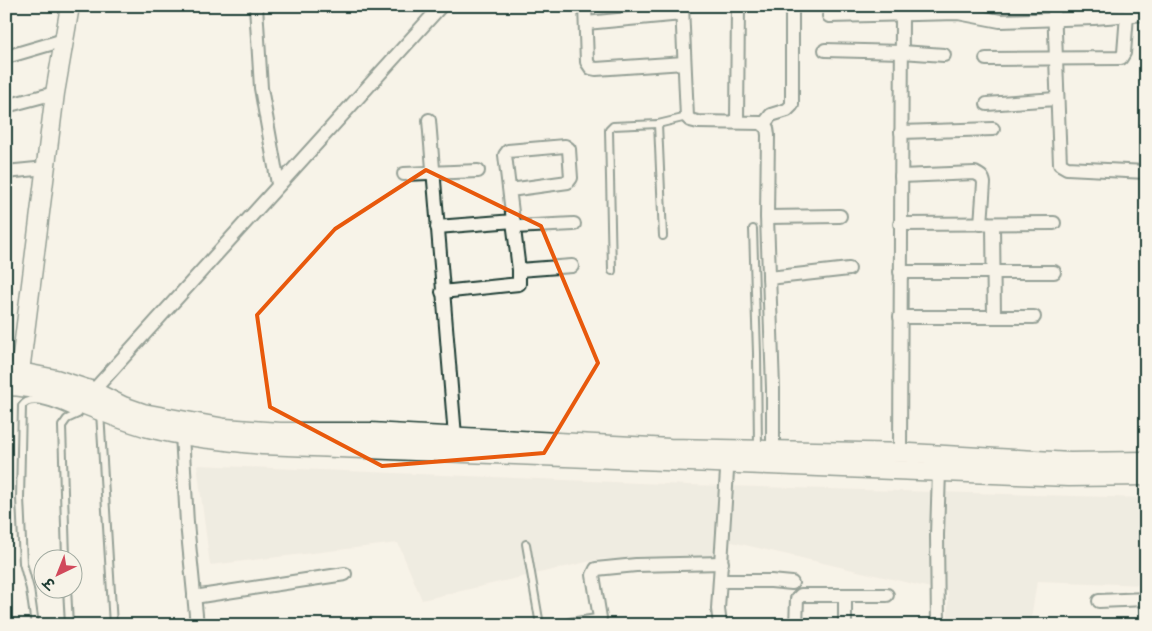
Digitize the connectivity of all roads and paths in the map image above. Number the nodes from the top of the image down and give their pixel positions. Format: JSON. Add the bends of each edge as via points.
{"nodes":[{"id":1,"x":70,"y":6,"type":"edge"},
{"id":2,"x":256,"y":6,"type":"edge"},
{"id":3,"x":441,"y":6,"type":"edge"},
{"id":4,"x":585,"y":6,"type":"edge"},
{"id":5,"x":738,"y":6,"type":"edge"},
{"id":6,"x":792,"y":6,"type":"edge"},
{"id":7,"x":682,"y":10,"type":"edge"},
{"id":8,"x":1090,"y":12,"type":"edge"},
{"id":9,"x":1054,"y":13,"type":"edge"},
{"id":10,"x":1146,"y":14,"type":"edge"},
{"id":11,"x":902,"y":15,"type":"junction"},
{"id":12,"x":1127,"y":15,"type":"junction"},
{"id":13,"x":828,"y":16,"type":"dead end"},
{"id":14,"x":586,"y":23,"type":"junction"},
{"id":15,"x":64,"y":40,"type":"junction"},
{"id":16,"x":825,"y":50,"type":"dead end"},
{"id":17,"x":902,"y":52,"type":"junction"},
{"id":18,"x":944,"y":55,"type":"dead end"},
{"id":19,"x":6,"y":57,"type":"edge"},
{"id":20,"x":986,"y":59,"type":"dead end"},
{"id":21,"x":1055,"y":60,"type":"junction"},
{"id":22,"x":684,"y":63,"type":"junction"},
{"id":23,"x":55,"y":93,"type":"junction"},
{"id":24,"x":1056,"y":99,"type":"junction"},
{"id":25,"x":987,"y":104,"type":"dead end"},
{"id":26,"x":6,"y":106,"type":"edge"},
{"id":27,"x":687,"y":117,"type":"junction"},
{"id":28,"x":429,"y":120,"type":"dead end"},
{"id":29,"x":737,"y":122,"type":"junction"},
{"id":30,"x":658,"y":124,"type":"junction"},
{"id":31,"x":764,"y":124,"type":"junction"},
{"id":32,"x":993,"y":129,"type":"dead end"},
{"id":33,"x":901,"y":132,"type":"junction"},
{"id":34,"x":46,"y":168,"type":"junction"},
{"id":35,"x":478,"y":171,"type":"dead end"},
{"id":36,"x":6,"y":172,"type":"edge"},
{"id":37,"x":433,"y":172,"type":"junction"},
{"id":38,"x":1146,"y":172,"type":"edge"},
{"id":39,"x":404,"y":174,"type":"dead end"},
{"id":40,"x":901,"y":176,"type":"junction"},
{"id":41,"x":278,"y":184,"type":"junction"},
{"id":42,"x":510,"y":190,"type":"junction"},
{"id":43,"x":840,"y":216,"type":"dead end"},
{"id":44,"x":767,"y":217,"type":"junction"},
{"id":45,"x":1054,"y":223,"type":"dead end"},
{"id":46,"x":514,"y":224,"type":"junction"},
{"id":47,"x":574,"y":224,"type":"dead end"},
{"id":48,"x":900,"y":224,"type":"junction"},
{"id":49,"x":987,"y":224,"type":"junction"},
{"id":50,"x":437,"y":227,"type":"junction"},
{"id":51,"x":753,"y":229,"type":"dead end"},
{"id":52,"x":663,"y":236,"type":"dead end"},
{"id":53,"x":572,"y":266,"type":"dead end"},
{"id":54,"x":849,"y":268,"type":"dead end"},
{"id":55,"x":519,"y":270,"type":"junction"},
{"id":56,"x":612,"y":271,"type":"dead end"},
{"id":57,"x":900,"y":272,"type":"junction"},
{"id":58,"x":1054,"y":272,"type":"dead end"},
{"id":59,"x":994,"y":273,"type":"junction"},
{"id":60,"x":769,"y":278,"type":"junction"},
{"id":61,"x":442,"y":292,"type":"junction"},
{"id":62,"x":900,"y":317,"type":"junction"},
{"id":63,"x":994,"y":317,"type":"junction"},
{"id":64,"x":1034,"y":317,"type":"dead end"},
{"id":65,"x":13,"y":372,"type":"edge"},
{"id":66,"x":6,"y":386,"type":"edge"},
{"id":67,"x":84,"y":401,"type":"junction"},
{"id":68,"x":182,"y":434,"type":"junction"},
{"id":69,"x":455,"y":436,"type":"junction"},
{"id":70,"x":409,"y":443,"type":"junction"},
{"id":71,"x":900,"y":453,"type":"junction"},
{"id":72,"x":768,"y":455,"type":"junction"},
{"id":73,"x":728,"y":456,"type":"junction"},
{"id":74,"x":1146,"y":461,"type":"edge"},
{"id":75,"x":1069,"y":469,"type":"junction"},
{"id":76,"x":939,"y":471,"type":"junction"},
{"id":77,"x":1146,"y":476,"type":"edge"},
{"id":78,"x":526,"y":544,"type":"dead end"},
{"id":79,"x":66,"y":548,"type":"edge"},
{"id":80,"x":722,"y":563,"type":"junction"},
{"id":81,"x":345,"y":574,"type":"dead end"},
{"id":82,"x":720,"y":580,"type":"junction"},
{"id":83,"x":792,"y":583,"type":"dead end"},
{"id":84,"x":845,"y":595,"type":"junction"},
{"id":85,"x":887,"y":595,"type":"dead end"},
{"id":86,"x":194,"y":597,"type":"junction"},
{"id":87,"x":68,"y":598,"type":"edge"},
{"id":88,"x":1146,"y":599,"type":"edge"},
{"id":89,"x":1099,"y":601,"type":"dead end"},
{"id":90,"x":35,"y":625,"type":"edge"},
{"id":91,"x":69,"y":625,"type":"edge"},
{"id":92,"x":113,"y":625,"type":"edge"},
{"id":93,"x":197,"y":625,"type":"edge"},
{"id":94,"x":540,"y":625,"type":"edge"},
{"id":95,"x":570,"y":625,"type":"edge"},
{"id":96,"x":720,"y":625,"type":"edge"},
{"id":97,"x":796,"y":625,"type":"edge"},
{"id":98,"x":845,"y":625,"type":"edge"},
{"id":99,"x":938,"y":625,"type":"edge"}],
"edges":[{"from":1,"to":15,"type":"main road"},
{"from":2,"to":41,"type":"street","via":[[261,88]]},
{"from":3,"to":41,"type":"street"},
{"from":4,"to":14,"type":"street"},
{"from":5,"to":29,"type":"street"},
{"from":6,"to":31,"type":"street","via":[[792,106],[771,115]]},
{"from":7,"to":14,"type":"street"},
{"from":7,"to":22,"type":"street"},
{"from":8,"to":9,"type":"street"},
{"from":8,"to":12,"type":"street"},
{"from":9,"to":11,"type":"street","via":[[1000,21],[958,14]]},
{"from":9,"to":21,"type":"street"},
{"from":10,"to":12,"type":"street"},
{"from":11,"to":13,"type":"street"},
{"from":11,"to":17,"type":"street"},
{"from":12,"to":21,"type":"street","via":[[1121,58]]},
{"from":14,"to":22,"type":"street","via":[[590,68]]},
{"from":15,"to":19,"type":"street"},
{"from":15,"to":23,"type":"main road"},
{"from":16,"to":17,"type":"street"},
{"from":17,"to":18,"type":"street"},
{"from":17,"to":33,"type":"street"},
{"from":20,"to":21,"type":"street"},
{"from":21,"to":24,"type":"street"},
{"from":22,"to":27,"type":"street"},
{"from":23,"to":26,"type":"street"},
{"from":23,"to":34,"type":"main road"},
{"from":24,"to":25,"type":"street"},
{"from":24,"to":38,"type":"street","via":[[1058,161],[1063,167]]},
{"from":27,"to":29,"type":"street","via":[[698,122]]},
{"from":27,"to":30,"type":"lane"},
{"from":28,"to":37,"type":"street"},
{"from":29,"to":31,"type":"street"},
{"from":30,"to":52,"type":"lane"},
{"from":30,"to":56,"type":"lane","via":[[616,125],[609,130]]},
{"from":31,"to":44,"type":"street","via":[[768,135]]},
{"from":32,"to":33,"type":"street"},
{"from":33,"to":40,"type":"street"},
{"from":34,"to":36,"type":"street"},
{"from":34,"to":65,"type":"main road"},
{"from":35,"to":37,"type":"street"},
{"from":37,"to":39,"type":"street"},
{"from":37,"to":50,"type":"street"},
{"from":40,"to":48,"type":"street"},
{"from":40,"to":49,"type":"street","via":[[979,175],[984,184]]},
{"from":41,"to":67,"type":"street"},
{"from":42,"to":42,"type":"street","via":[[505,155],[508,151],[565,146],[569,150],[570,180]]},
{"from":42,"to":46,"type":"street"},
{"from":43,"to":44,"type":"street"},
{"from":44,"to":60,"type":"street"},
{"from":45,"to":49,"type":"street"},
{"from":46,"to":47,"type":"street"},
{"from":46,"to":50,"type":"street"},
{"from":46,"to":55,"type":"street"},
{"from":48,"to":49,"type":"street"},
{"from":48,"to":57,"type":"street"},
{"from":49,"to":59,"type":"street"},
{"from":50,"to":61,"type":"street"},
{"from":51,"to":72,"type":"lane","via":[[758,353]]},
{"from":53,"to":55,"type":"street"},
{"from":54,"to":60,"type":"street"},
{"from":55,"to":61,"type":"street","via":[[518,285]]},
{"from":57,"to":59,"type":"street"},
{"from":57,"to":62,"type":"street"},
{"from":58,"to":59,"type":"street"},
{"from":59,"to":63,"type":"street"},
{"from":60,"to":72,"type":"street","via":[[773,388]]},
{"from":61,"to":69,"type":"street"},
{"from":62,"to":63,"type":"street"},
{"from":62,"to":71,"type":"street"},
{"from":63,"to":64,"type":"street"},
{"from":65,"to":67,"type":"main road","via":[[56,379]]},
{"from":66,"to":67,"type":"main road","via":[[26,387]]},
{"from":67,"to":68,"type":"main road","via":[[149,428]]},
{"from":67,"to":70,"type":"main road","via":[[225,428],[370,432]]},
{"from":67,"to":79,"type":"lane","via":[[62,426]]},
{"from":67,"to":90,"type":"lane","via":[[28,400],[22,406],[20,498],[23,563]]},
{"from":67,"to":92,"type":"lane"},
{"from":68,"to":70,"type":"main road","via":[[262,445]]},
{"from":68,"to":86,"type":"street"},
{"from":69,"to":70,"type":"main road"},
{"from":69,"to":73,"type":"main road","via":[[662,447]]},
{"from":70,"to":73,"type":"main road"},
{"from":71,"to":72,"type":"main road"},
{"from":71,"to":75,"type":"main road"},
{"from":72,"to":73,"type":"main road"},
{"from":72,"to":76,"type":"main road"},
{"from":73,"to":80,"type":"street"},
{"from":74,"to":75,"type":"main road"},
{"from":75,"to":76,"type":"main road"},
{"from":75,"to":77,"type":"main road"},
{"from":76,"to":99,"type":"street"},
{"from":78,"to":94,"type":"lane"},
{"from":80,"to":82,"type":"street"},
{"from":80,"to":95,"type":"street","via":[[636,565],[596,570],[593,575],[600,618]]},
{"from":81,"to":86,"type":"street"},
{"from":82,"to":83,"type":"street"},
{"from":82,"to":96,"type":"street"},
{"from":84,"to":85,"type":"street"},
{"from":84,"to":97,"type":"street","via":[[801,595],[797,599]]},
{"from":84,"to":98,"type":"street"},
{"from":86,"to":93,"type":"street"},
{"from":87,"to":91,"type":"lane"},
{"from":88,"to":89,"type":"street"}]}
